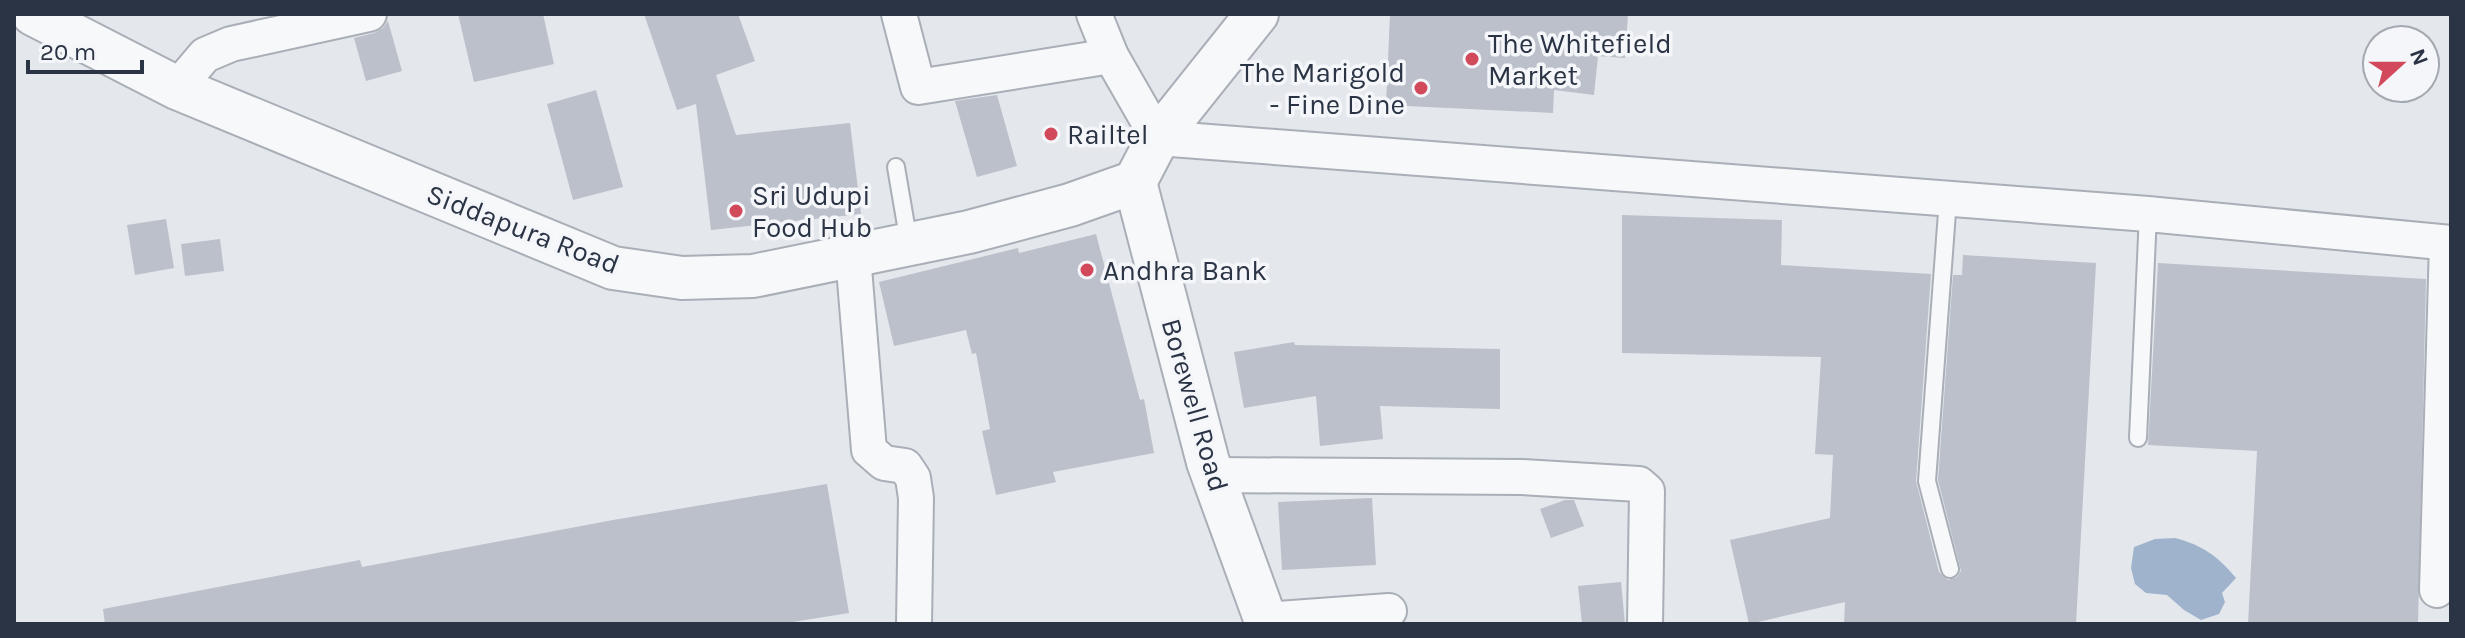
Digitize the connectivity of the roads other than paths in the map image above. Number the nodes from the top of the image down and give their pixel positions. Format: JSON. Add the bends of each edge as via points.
{"nodes":[{"id":1,"x":33,"y":14,"type":"edge"},
{"id":2,"x":369,"y":14,"type":"edge"},
{"id":3,"x":899,"y":14,"type":"edge"},
{"id":4,"x":1094,"y":14,"type":"edge"},
{"id":5,"x":1257,"y":14,"type":"edge"},
{"id":6,"x":1111,"y":56,"type":"junction"},
{"id":7,"x":177,"y":88,"type":"junction"},
{"id":8,"x":1158,"y":138,"type":"junction"},
{"id":9,"x":896,"y":167,"type":"dead end"},
{"id":10,"x":1135,"y":182,"type":"junction"},
{"id":11,"x":1948,"y":199,"type":"junction"},
{"id":12,"x":2148,"y":214,"type":"junction"},
{"id":13,"x":2449,"y":243,"type":"edge"},
{"id":14,"x":909,"y":244,"type":"junction"},
{"id":15,"x":853,"y":256,"type":"junction"},
{"id":16,"x":2138,"y":438,"type":"dead end"},
{"id":17,"x":1213,"y":475,"type":"junction"},
{"id":18,"x":1950,"y":569,"type":"dead end"},
{"id":19,"x":2437,"y":590,"type":"dead end"},
{"id":20,"x":1389,"y":611,"type":"dead end"},
{"id":21,"x":1266,"y":622,"type":"edge"},
{"id":22,"x":914,"y":624,"type":"edge"},
{"id":23,"x":1645,"y":624,"type":"edge"}],
"edges":[{"from":1,"to":7,"type":"street","name":"Siddapura Road"},
{"from":2,"to":7,"type":"street","via":[[231,44],[205,55]]},
{"from":3,"to":6,"type":"street","via":[[918,87]]},
{"from":4,"to":6,"type":"street"},
{"from":5,"to":8,"type":"street"},
{"from":6,"to":8,"type":"street"},
{"from":7,"to":15,"type":"street","name":"Siddapura Road","via":[[613,268],[682,278],[753,276]]},
{"from":8,"to":10,"type":"street"},
{"from":8,"to":11,"type":"street"},
{"from":9,"to":14,"type":"lane"},
{"from":10,"to":14,"type":"street","name":"Siddapura Road","via":[[1070,205]]},
{"from":10,"to":17,"type":"street","name":"Borewell Road"},
{"from":11,"to":12,"type":"street"},
{"from":11,"to":18,"type":"lane","via":[[1927,481]]},
{"from":12,"to":13,"type":"street"},
{"from":12,"to":16,"type":"lane"},
{"from":13,"to":19,"type":"street"},
{"from":14,"to":15,"type":"street","name":"Siddapura Road"},
{"from":15,"to":22,"type":"street","via":[[869,450],[884,463],[905,466],[913,478]]},
{"from":17,"to":21,"type":"street","name":"Borewell Road"},
{"from":17,"to":23,"type":"street","via":[[1522,477],[1639,484],[1647,491]]},
{"from":20,"to":21,"type":"street"}]}
